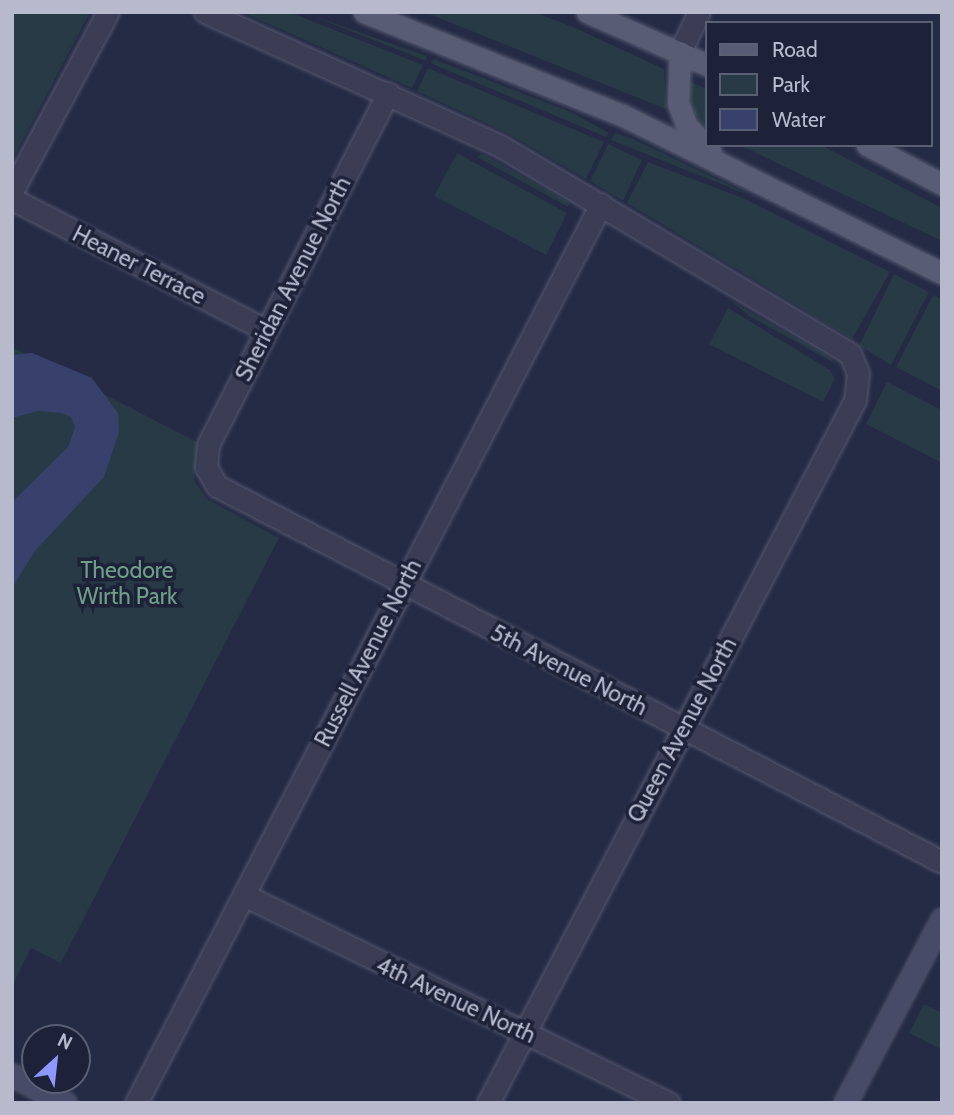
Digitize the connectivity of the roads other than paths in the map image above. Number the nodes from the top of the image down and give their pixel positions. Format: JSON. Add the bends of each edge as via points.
{"nodes":[{"id":1,"x":205,"y":12,"type":"edge"},
{"id":2,"x":364,"y":12,"type":"edge"},
{"id":3,"x":587,"y":12,"type":"edge"},
{"id":4,"x":699,"y":12,"type":"edge"},
{"id":5,"x":106,"y":14,"type":"edge"},
{"id":6,"x":681,"y":52,"type":"junction"},
{"id":7,"x":706,"y":64,"type":"edge"},
{"id":8,"x":388,"y":93,"type":"junction"},
{"id":9,"x":706,"y":146,"type":"edge"},
{"id":10,"x":707,"y":147,"type":"edge"},
{"id":11,"x":871,"y":147,"type":"edge"},
{"id":12,"x":723,"y":162,"type":"junction"},
{"id":13,"x":942,"y":184,"type":"edge"},
{"id":14,"x":12,"y":191,"type":"edge"},
{"id":15,"x":12,"y":199,"type":"edge"},
{"id":16,"x":601,"y":204,"type":"junction"},
{"id":17,"x":942,"y":273,"type":"edge"},
{"id":18,"x":266,"y":330,"type":"junction"},
{"id":19,"x":206,"y":467,"type":"joint"},
{"id":20,"x":403,"y":585,"type":"junction"},
{"id":21,"x":684,"y":728,"type":"junction"},
{"id":22,"x":942,"y":862,"type":"edge"},
{"id":23,"x":244,"y":895,"type":"junction"},
{"id":24,"x":942,"y":919,"type":"edge"},
{"id":25,"x":524,"y":1031,"type":"junction"},
{"id":26,"x":12,"y":1075,"type":"edge"},
{"id":27,"x":65,"y":1103,"type":"edge"},
{"id":28,"x":136,"y":1103,"type":"edge"},
{"id":29,"x":488,"y":1103,"type":"edge"},
{"id":30,"x":669,"y":1103,"type":"edge"},
{"id":31,"x":845,"y":1103,"type":"edge"}],
"edges":[{"from":1,"to":8,"type":"street"},
{"from":2,"to":12,"type":"main road","via":[[622,115]]},
{"from":3,"to":6,"type":"main road"},
{"from":4,"to":6,"type":"street"},
{"from":5,"to":14,"type":"street"},
{"from":6,"to":7,"type":"main road"},
{"from":6,"to":9,"type":"main road","via":[[677,91],[681,112]]},
{"from":8,"to":16,"type":"street","via":[[502,147]]},
{"from":8,"to":18,"type":"street","name":"Sheridan Avenue North"},
{"from":10,"to":12,"type":"main road"},
{"from":11,"to":13,"type":"main road"},
{"from":12,"to":17,"type":"main road"},
{"from":15,"to":18,"type":"street","name":"Heaner Terrace"},
{"from":16,"to":20,"type":"street","name":"Russell Avenue North"},
{"from":16,"to":21,"type":"street","name":"Queen Avenue North","via":[[850,354],[859,385]]},
{"from":18,"to":19,"type":"street","name":"Sheridan Avenue North","via":[[208,445]]},
{"from":19,"to":20,"type":"street","name":"5th Avenue North","via":[[217,486],[242,503]]},
{"from":20,"to":21,"type":"street","name":"5th Avenue North"},
{"from":20,"to":23,"type":"street","name":"Russell Avenue North"},
{"from":21,"to":22,"type":"street","name":"5th Avenue North"},
{"from":21,"to":25,"type":"street","name":"Queen Avenue North"},
{"from":23,"to":25,"type":"street","name":"4th Avenue North"},
{"from":23,"to":28,"type":"street","name":"Russell Avenue North"},
{"from":24,"to":31,"type":"main road"},
{"from":25,"to":29,"type":"street","name":"Queen Avenue North"},
{"from":25,"to":30,"type":"street","name":"4th Avenue North"},
{"from":26,"to":27,"type":"main road"}]}
